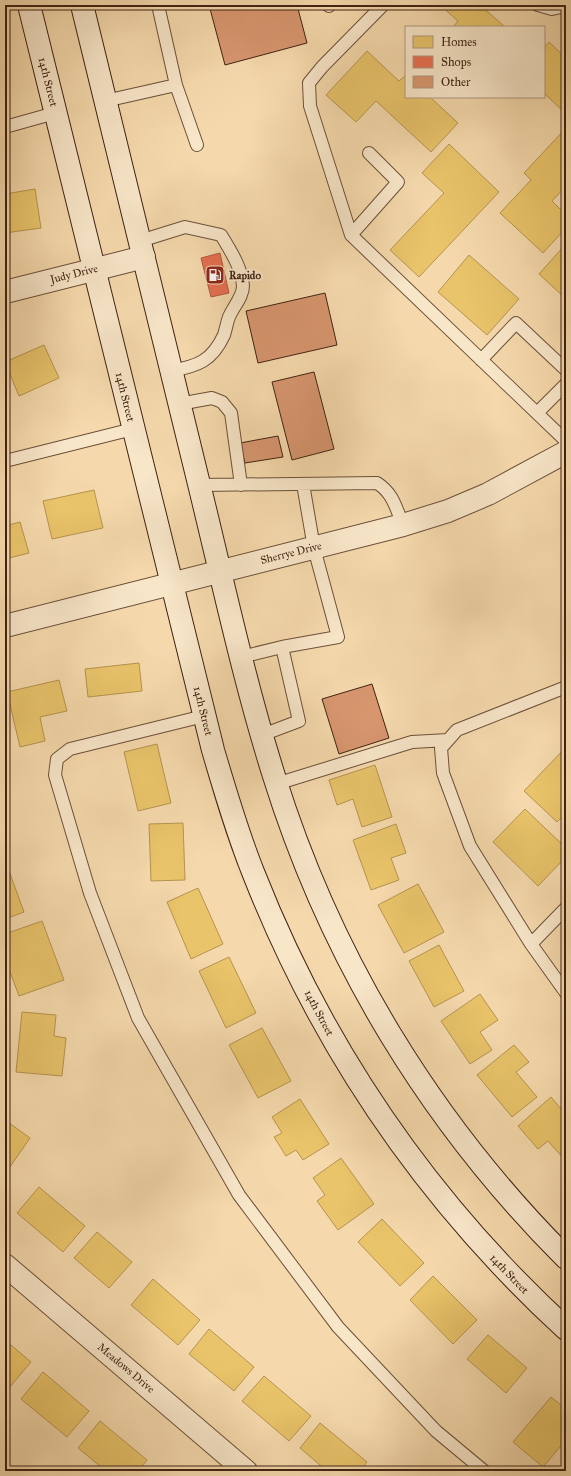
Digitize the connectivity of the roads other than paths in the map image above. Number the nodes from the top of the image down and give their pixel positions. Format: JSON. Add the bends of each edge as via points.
{"nodes":[{"id":1,"x":29,"y":5,"type":"edge"},
{"id":2,"x":82,"y":5,"type":"edge"},
{"id":3,"x":158,"y":5,"type":"edge"},
{"id":4,"x":384,"y":5,"type":"edge"},
{"id":5,"x":538,"y":5,"type":"edge"},
{"id":6,"x":566,"y":6,"type":"edge"},
{"id":7,"x":176,"y":85,"type":"junction"},
{"id":8,"x":105,"y":100,"type":"junction"},
{"id":9,"x":56,"y":113,"type":"junction"},
{"id":10,"x":5,"y":127,"type":"edge"},
{"id":11,"x":198,"y":144,"type":"dead end"},
{"id":12,"x":369,"y":153,"type":"dead end"},
{"id":13,"x":351,"y":235,"type":"junction"},
{"id":14,"x":142,"y":249,"type":"junction"},
{"id":15,"x":94,"y":269,"type":"junction"},
{"id":16,"x":5,"y":292,"type":"edge"},
{"id":17,"x":481,"y":360,"type":"junction"},
{"id":18,"x":566,"y":370,"type":"edge"},
{"id":19,"x":171,"y":371,"type":"junction"},
{"id":20,"x":566,"y":384,"type":"edge"},
{"id":21,"x":179,"y":404,"type":"junction"},
{"id":22,"x":537,"y":413,"type":"junction"},
{"id":23,"x":133,"y":429,"type":"junction"},
{"id":24,"x":566,"y":441,"type":"edge"},
{"id":25,"x":566,"y":452,"type":"edge"},
{"id":26,"x":5,"y":461,"type":"edge"},
{"id":27,"x":303,"y":484,"type":"junction"},
{"id":28,"x":200,"y":485,"type":"junction"},
{"id":29,"x":241,"y":485,"type":"junction"},
{"id":30,"x":403,"y":525,"type":"junction"},
{"id":31,"x":314,"y":548,"type":"junction"},
{"id":32,"x":220,"y":571,"type":"junction"},
{"id":33,"x":171,"y":584,"type":"junction"},
{"id":34,"x":5,"y":626,"type":"edge"},
{"id":35,"x":282,"y":647,"type":"junction"},
{"id":36,"x":241,"y":657,"type":"junction"},
{"id":37,"x":566,"y":687,"type":"edge"},
{"id":38,"x":204,"y":716,"type":"junction"},
{"id":39,"x":262,"y":735,"type":"junction"},
{"id":40,"x":448,"y":740,"type":"junction"},
{"id":41,"x":276,"y":784,"type":"junction"},
{"id":42,"x":566,"y":908,"type":"edge"},
{"id":43,"x":531,"y":944,"type":"junction"},
{"id":44,"x":566,"y":993,"type":"edge"},
{"id":45,"x":566,"y":1258,"type":"edge"},
{"id":46,"x":5,"y":1265,"type":"edge"},
{"id":47,"x":566,"y":1329,"type":"edge"},
{"id":48,"x":246,"y":1471,"type":"edge"},
{"id":49,"x":484,"y":1471,"type":"edge"}],
"edges":[{"from":1,"to":9,"type":"main road","name":"14th Street"},
{"from":2,"to":8,"type":"main road"},
{"from":3,"to":7,"type":"lane"},
{"from":4,"to":13,"type":"lane","via":[[309,83],[310,106]]},
{"from":5,"to":6,"type":"lane","via":[[552,9]]},
{"from":7,"to":8,"type":"lane"},
{"from":7,"to":11,"type":"lane"},
{"from":8,"to":14,"type":"main road"},
{"from":9,"to":10,"type":"lane"},
{"from":9,"to":15,"type":"main road","name":"14th Street"},
{"from":12,"to":13,"type":"lane","via":[[398,182]]},
{"from":13,"to":17,"type":"lane"},
{"from":14,"to":15,"type":"main road","name":"Judy Drive"},
{"from":14,"to":19,"type":"main road"},
{"from":14,"to":19,"type":"lane","via":[[185,227],[221,235],[235,258],[243,287],[229,316],[224,334],[209,358],[193,367]]},
{"from":15,"to":16,"type":"main road","name":"Judy Drive"},
{"from":15,"to":23,"type":"main road","name":"14th Street"},
{"from":17,"to":18,"type":"lane","via":[[516,324]]},
{"from":17,"to":22,"type":"lane"},
{"from":19,"to":21,"type":"main road"},
{"from":20,"to":22,"type":"lane"},
{"from":21,"to":28,"type":"main road"},
{"from":21,"to":29,"type":"lane","via":[[212,398],[222,402],[231,414]]},
{"from":22,"to":24,"type":"lane"},
{"from":23,"to":26,"type":"lane"},
{"from":23,"to":33,"type":"main road","name":"14th Street"},
{"from":25,"to":30,"type":"main road","name":"Sherrye Drive","via":[[488,494],[448,511]]},
{"from":27,"to":29,"type":"lane"},
{"from":27,"to":30,"type":"lane","via":[[377,483],[393,498]]},
{"from":27,"to":31,"type":"lane"},
{"from":28,"to":29,"type":"lane"},
{"from":28,"to":32,"type":"main road"},
{"from":30,"to":31,"type":"main road","name":"Sherrye Drive"},
{"from":31,"to":32,"type":"main road","name":"Sherrye Drive"},
{"from":31,"to":35,"type":"lane","via":[[338,637]]},
{"from":32,"to":33,"type":"main road","name":"Sherrye Drive"},
{"from":32,"to":36,"type":"main road"},
{"from":33,"to":34,"type":"main road","name":"Sherrye Drive"},
{"from":33,"to":38,"type":"main road","name":"14th Street"},
{"from":35,"to":36,"type":"lane"},
{"from":35,"to":39,"type":"lane","via":[[299,720]]},
{"from":36,"to":39,"type":"main road"},
{"from":37,"to":40,"type":"lane","via":[[456,730]]},
{"from":38,"to":47,"type":"main road","name":"14th Street","via":[[225,790],[255,877],[291,960],[343,1057],[387,1125],[463,1225],[520,1286]]},
{"from":38,"to":49,"type":"lane","via":[[70,749],[57,759],[55,775],[90,893],[138,1018],[238,1195],[338,1327],[436,1431]]},
{"from":39,"to":41,"type":"main road"},
{"from":40,"to":41,"type":"lane","via":[[412,742]]},
{"from":40,"to":43,"type":"lane","via":[[440,748],[443,773],[470,846]]},
{"from":41,"to":45,"type":"main road","via":[[302,854],[343,948],[384,1026],[432,1101],[480,1164]]},
{"from":42,"to":43,"type":"lane"},
{"from":43,"to":44,"type":"lane"},
{"from":46,"to":48,"type":"main road","name":"Meadows Drive"}]}
